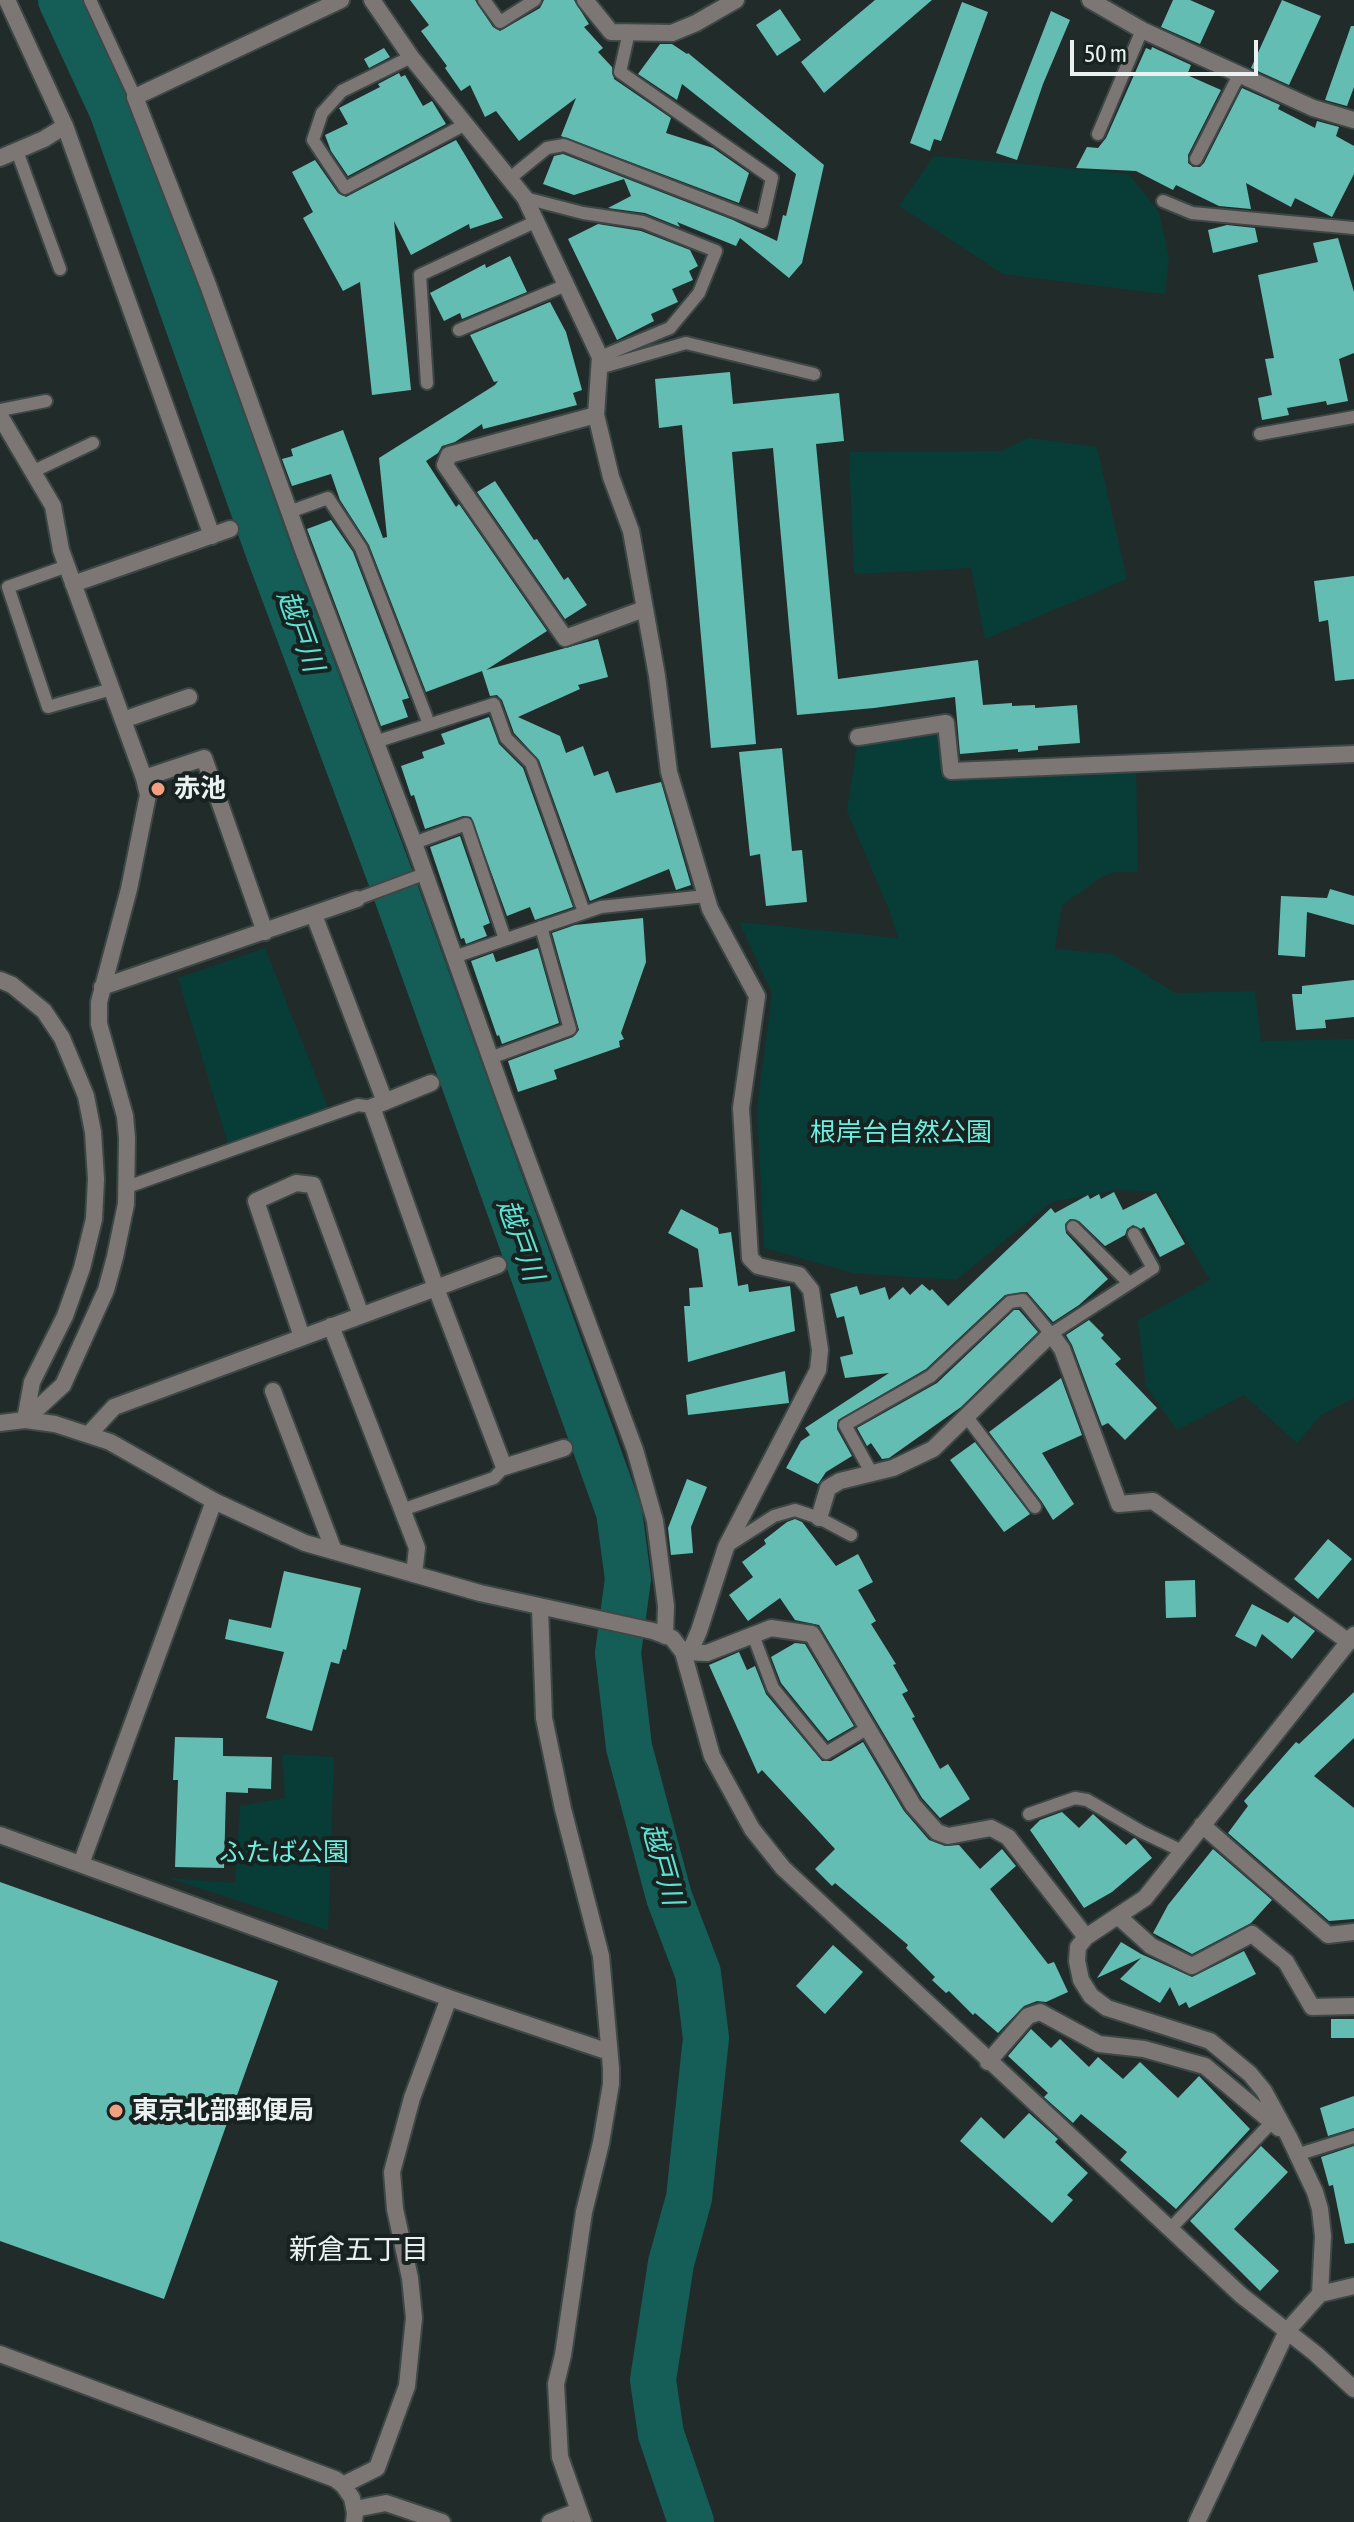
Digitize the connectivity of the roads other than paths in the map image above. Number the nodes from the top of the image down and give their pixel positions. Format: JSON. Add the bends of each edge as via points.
{"nodes":[{"id":1,"x":7,"y":0,"type":"edge"},
{"id":2,"x":90,"y":0,"type":"edge"},
{"id":3,"x":341,"y":0,"type":"edge"},
{"id":4,"x":372,"y":0,"type":"edge"},
{"id":5,"x":484,"y":0,"type":"edge"},
{"id":6,"x":535,"y":0,"type":"edge"},
{"id":7,"x":585,"y":0,"type":"edge"},
{"id":8,"x":736,"y":0,"type":"edge"},
{"id":9,"x":1090,"y":0,"type":"edge"},
{"id":10,"x":1142,"y":30,"type":"junction"},
{"id":11,"x":629,"y":32,"type":"junction"},
{"id":12,"x":411,"y":57,"type":"junction"},
{"id":13,"x":1239,"y":75,"type":"junction"},
{"id":14,"x":135,"y":97,"type":"junction"},
{"id":15,"x":1354,"y":120,"type":"edge"},
{"id":16,"x":464,"y":125,"type":"junction"},
{"id":17,"x":65,"y":126,"type":"junction"},
{"id":18,"x":1098,"y":134,"type":"dead end"},
{"id":19,"x":17,"y":151,"type":"junction"},
{"id":20,"x":0,"y":158,"type":"edge"},
{"id":21,"x":1196,"y":159,"type":"dead end"},
{"id":22,"x":509,"y":179,"type":"junction"},
{"id":23,"x":525,"y":198,"type":"junction"},
{"id":24,"x":1163,"y":201,"type":"dead end"},
{"id":25,"x":537,"y":221,"type":"junction"},
{"id":26,"x":1354,"y":228,"type":"edge"},
{"id":27,"x":60,"y":269,"type":"dead end"},
{"id":28,"x":566,"y":285,"type":"junction"},
{"id":29,"x":459,"y":330,"type":"dead end"},
{"id":30,"x":599,"y":362,"type":"junction"},
{"id":31,"x":814,"y":374,"type":"dead end"},
{"id":32,"x":427,"y":383,"type":"dead end"},
{"id":33,"x":46,"y":401,"type":"dead end"},
{"id":34,"x":0,"y":413,"type":"edge"},
{"id":35,"x":596,"y":415,"type":"junction"},
{"id":36,"x":1354,"y":417,"type":"edge"},
{"id":37,"x":1260,"y":434,"type":"dead end"},
{"id":38,"x":93,"y":443,"type":"dead end"},
{"id":39,"x":34,"y":471,"type":"junction"},
{"id":40,"x":289,"y":512,"type":"junction"},
{"id":41,"x":230,"y":529,"type":"dead end"},
{"id":42,"x":212,"y":536,"type":"junction"},
{"id":43,"x":67,"y":566,"type":"junction"},
{"id":44,"x":73,"y":584,"type":"junction"},
{"id":45,"x":644,"y":609,"type":"junction"},
{"id":46,"x":112,"y":689,"type":"junction"},
{"id":47,"x":189,"y":697,"type":"dead end"},
{"id":48,"x":123,"y":720,"type":"junction"},
{"id":49,"x":429,"y":724,"type":"junction"},
{"id":50,"x":858,"y":737,"type":"dead end"},
{"id":51,"x":375,"y":742,"type":"junction"},
{"id":52,"x":1354,"y":754,"type":"edge"},
{"id":53,"x":144,"y":778,"type":"junction"},
{"id":54,"x":414,"y":843,"type":"junction"},
{"id":55,"x":420,"y":876,"type":"junction"},
{"id":56,"x":706,"y":896,"type":"junction"},
{"id":57,"x":357,"y":899,"type":"joint"},
{"id":58,"x":584,"y":912,"type":"junction"},
{"id":59,"x":314,"y":915,"type":"junction"},
{"id":60,"x":541,"y":927,"type":"junction"},
{"id":61,"x":265,"y":932,"type":"junction"},
{"id":62,"x":505,"y":939,"type":"junction"},
{"id":63,"x":454,"y":957,"type":"junction"},
{"id":64,"x":0,"y":980,"type":"edge"},
{"id":65,"x":102,"y":987,"type":"junction"},
{"id":66,"x":490,"y":1058,"type":"junction"},
{"id":67,"x":431,"y":1083,"type":"dead end"},
{"id":68,"x":378,"y":1104,"type":"junction"},
{"id":69,"x":127,"y":1187,"type":"junction"},
{"id":70,"x":1073,"y":1227,"type":"dead end"},
{"id":71,"x":1134,"y":1234,"type":"dead end"},
{"id":72,"x":498,"y":1265,"type":"dead end"},
{"id":73,"x":1128,"y":1282,"type":"junction"},
{"id":74,"x":436,"y":1288,"type":"junction"},
{"id":75,"x":361,"y":1315,"type":"junction"},
{"id":76,"x":331,"y":1326,"type":"junction"},
{"id":77,"x":1051,"y":1334,"type":"junction"},
{"id":78,"x":302,"y":1337,"type":"junction"},
{"id":79,"x":273,"y":1391,"type":"dead end"},
{"id":80,"x":966,"y":1416,"type":"junction"},
{"id":81,"x":25,"y":1420,"type":"junction"},
{"id":82,"x":0,"y":1423,"type":"edge"},
{"id":83,"x":89,"y":1434,"type":"junction"},
{"id":84,"x":564,"y":1448,"type":"dead end"},
{"id":85,"x":504,"y":1467,"type":"junction"},
{"id":86,"x":871,"y":1472,"type":"junction"},
{"id":87,"x":214,"y":1501,"type":"junction"},
{"id":88,"x":1035,"y":1507,"type":"dead end"},
{"id":89,"x":402,"y":1510,"type":"junction"},
{"id":90,"x":819,"y":1518,"type":"junction"},
{"id":91,"x":851,"y":1535,"type":"dead end"},
{"id":92,"x":726,"y":1547,"type":"junction"},
{"id":93,"x":334,"y":1551,"type":"junction"},
{"id":94,"x":414,"y":1574,"type":"junction"},
{"id":95,"x":540,"y":1608,"type":"junction"},
{"id":96,"x":659,"y":1633,"type":"junction"},
{"id":97,"x":753,"y":1635,"type":"junction"},
{"id":98,"x":1351,"y":1639,"type":"edge"},
{"id":99,"x":683,"y":1652,"type":"junction"},
{"id":100,"x":868,"y":1728,"type":"junction"},
{"id":101,"x":1029,"y":1814,"type":"dead end"},
{"id":102,"x":1202,"y":1825,"type":"junction"},
{"id":103,"x":0,"y":1835,"type":"edge"},
{"id":104,"x":1182,"y":1851,"type":"junction"},
{"id":105,"x":81,"y":1864,"type":"junction"},
{"id":106,"x":1119,"y":1917,"type":"junction"},
{"id":107,"x":1354,"y":1932,"type":"edge"},
{"id":108,"x":1086,"y":1937,"type":"junction"},
{"id":109,"x":449,"y":1998,"type":"junction"},
{"id":110,"x":1354,"y":2006,"type":"edge"},
{"id":111,"x":609,"y":2052,"type":"junction"},
{"id":112,"x":988,"y":2062,"type":"junction"},
{"id":113,"x":1272,"y":2122,"type":"junction"},
{"id":114,"x":1289,"y":2137,"type":"junction"},
{"id":115,"x":1354,"y":2137,"type":"edge"},
{"id":116,"x":1296,"y":2155,"type":"junction"},
{"id":117,"x":1171,"y":2228,"type":"junction"},
{"id":118,"x":1354,"y":2286,"type":"edge"},
{"id":119,"x":1320,"y":2294,"type":"junction"},
{"id":120,"x":1287,"y":2331,"type":"junction"},
{"id":121,"x":0,"y":2354,"type":"edge"},
{"id":122,"x":1354,"y":2389,"type":"edge"},
{"id":123,"x":343,"y":2485,"type":"junction"},
{"id":124,"x":354,"y":2516,"type":"edge"},
{"id":125,"x":581,"y":2516,"type":"edge"},
{"id":126,"x":442,"y":2522,"type":"edge"},
{"id":127,"x":550,"y":2522,"type":"edge"},
{"id":128,"x":1197,"y":2522,"type":"edge"}],
"edges":[{"from":1,"to":17,"type":"street"},
{"from":2,"to":14,"type":"lane"},
{"from":3,"to":14,"type":"street"},
{"from":4,"to":12,"type":"street"},
{"from":5,"to":6,"type":"lane","via":[[500,22]]},
{"from":7,"to":11,"type":"street","via":[[611,32]]},
{"from":8,"to":11,"type":"street","via":[[672,33]]},
{"from":9,"to":10,"type":"street"},
{"from":10,"to":13,"type":"street"},
{"from":10,"to":18,"type":"lane"},
{"from":11,"to":22,"type":"lane","via":[[620,72],[772,178],[762,222],[564,145],[547,148]]},
{"from":12,"to":16,"type":"street"},
{"from":12,"to":16,"type":"lane","via":[[342,91],[322,113],[313,140],[345,188]]},
{"from":13,"to":15,"type":"street"},
{"from":13,"to":21,"type":"lane"},
{"from":14,"to":40,"type":"street"},
{"from":16,"to":22,"type":"street"},
{"from":17,"to":19,"type":"street"},
{"from":17,"to":42,"type":"street"},
{"from":19,"to":20,"type":"street"},
{"from":19,"to":27,"type":"lane"},
{"from":22,"to":23,"type":"street"},
{"from":23,"to":25,"type":"street"},
{"from":23,"to":30,"type":"lane","via":[[643,222],[716,251],[699,293],[670,328]]},
{"from":24,"to":26,"type":"lane","via":[[1192,213]]},
{"from":25,"to":28,"type":"street"},
{"from":25,"to":32,"type":"lane","via":[[420,275]]},
{"from":28,"to":29,"type":"lane"},
{"from":28,"to":30,"type":"street"},
{"from":30,"to":31,"type":"lane","via":[[686,343]]},
{"from":30,"to":35,"type":"street"},
{"from":33,"to":34,"type":"lane"},
{"from":34,"to":39,"type":"street"},
{"from":35,"to":45,"type":"street","via":[[631,531]]},
{"from":35,"to":45,"type":"street","via":[[449,455],[445,465],[565,638]]},
{"from":36,"to":37,"type":"lane"},
{"from":38,"to":39,"type":"lane"},
{"from":39,"to":43,"type":"street","via":[[53,506]]},
{"from":40,"to":49,"type":"lane","via":[[328,498],[361,548]]},
{"from":40,"to":51,"type":"street"},
{"from":41,"to":42,"type":"street"},
{"from":42,"to":44,"type":"street"},
{"from":43,"to":44,"type":"street"},
{"from":43,"to":46,"type":"lane","via":[[8,587],[48,707]]},
{"from":44,"to":46,"type":"street"},
{"from":45,"to":56,"type":"street","via":[[669,772]]},
{"from":46,"to":48,"type":"street"},
{"from":47,"to":48,"type":"street"},
{"from":48,"to":53,"type":"street"},
{"from":49,"to":51,"type":"lane"},
{"from":49,"to":58,"type":"lane","via":[[494,704],[506,738],[531,763]]},
{"from":50,"to":52,"type":"street","via":[[946,723],[951,771]]},
{"from":51,"to":54,"type":"street"},
{"from":53,"to":61,"type":"street","via":[[204,758]]},
{"from":53,"to":65,"type":"street","via":[[145,815]]},
{"from":54,"to":55,"type":"street"},
{"from":54,"to":62,"type":"lane","via":[[466,824]]},
{"from":55,"to":57,"type":"lane"},
{"from":55,"to":63,"type":"street"},
{"from":56,"to":58,"type":"lane"},
{"from":56,"to":92,"type":"street","via":[[757,996],[741,1108],[750,1258],[758,1266],[799,1275],[811,1290],[820,1350],[818,1370]]},
{"from":57,"to":59,"type":"street"},
{"from":58,"to":60,"type":"lane"},
{"from":59,"to":61,"type":"street"},
{"from":59,"to":68,"type":"street"},
{"from":60,"to":62,"type":"lane"},
{"from":60,"to":66,"type":"lane","via":[[570,1029]]},
{"from":61,"to":65,"type":"street"},
{"from":62,"to":63,"type":"lane"},
{"from":63,"to":66,"type":"street"},
{"from":64,"to":81,"type":"street","via":[[44,1011],[62,1038],[86,1096],[96,1179],[94,1219],[82,1268],[32,1382]]},
{"from":65,"to":69,"type":"street","via":[[99,1024],[125,1116]]},
{"from":66,"to":96,"type":"street","via":[[635,1450],[655,1521],[666,1606]]},
{"from":67,"to":68,"type":"street"},
{"from":68,"to":69,"type":"lane","via":[[358,1105]]},
{"from":68,"to":74,"type":"street"},
{"from":69,"to":81,"type":"street","via":[[106,1290],[63,1385]]},
{"from":70,"to":73,"type":"lane"},
{"from":71,"to":73,"type":"lane","via":[[1153,1268]]},
{"from":72,"to":74,"type":"street"},
{"from":73,"to":77,"type":"lane"},
{"from":74,"to":75,"type":"street"},
{"from":74,"to":85,"type":"street"},
{"from":75,"to":76,"type":"street"},
{"from":75,"to":78,"type":"street","via":[[313,1185],[296,1183],[256,1201]]},
{"from":76,"to":78,"type":"street"},
{"from":76,"to":89,"type":"street"},
{"from":77,"to":80,"type":"street"},
{"from":77,"to":86,"type":"lane","via":[[1023,1300],[1010,1302],[931,1376],[845,1425]]},
{"from":77,"to":98,"type":"street","via":[[1062,1349],[1119,1504],[1153,1501]]},
{"from":78,"to":83,"type":"street","via":[[114,1407]]},
{"from":79,"to":93,"type":"street"},
{"from":80,"to":86,"type":"street","via":[[933,1449]]},
{"from":80,"to":88,"type":"lane"},
{"from":81,"to":82,"type":"street"},
{"from":81,"to":83,"type":"street"},
{"from":83,"to":87,"type":"street"},
{"from":84,"to":85,"type":"street"},
{"from":85,"to":89,"type":"lane","via":[[494,1478]]},
{"from":86,"to":90,"type":"street","via":[[828,1488]]},
{"from":87,"to":93,"type":"street"},
{"from":87,"to":105,"type":"street"},
{"from":89,"to":94,"type":"street","via":[[417,1548]]},
{"from":90,"to":91,"type":"lane"},
{"from":90,"to":92,"type":"lane","via":[[795,1510],[774,1516]]},
{"from":92,"to":99,"type":"street","via":[[699,1631],[692,1647]]},
{"from":93,"to":94,"type":"street"},
{"from":94,"to":95,"type":"street"},
{"from":95,"to":96,"type":"street"},
{"from":95,"to":111,"type":"street","via":[[544,1718],[601,1956]]},
{"from":96,"to":99,"type":"street","via":[[672,1638]]},
{"from":97,"to":99,"type":"street","via":[[707,1653]]},
{"from":97,"to":100,"type":"street","via":[[771,1628],[812,1634]]},
{"from":97,"to":100,"type":"lane","via":[[773,1688],[826,1753]]},
{"from":98,"to":102,"type":"street"},
{"from":99,"to":112,"type":"street","via":[[712,1756],[761,1842]]},
{"from":100,"to":108,"type":"street","via":[[913,1805],[937,1832],[948,1836],[991,1828],[1008,1837]]},
{"from":101,"to":104,"type":"lane","via":[[1075,1798],[1087,1800]]},
{"from":102,"to":104,"type":"street"},
{"from":102,"to":107,"type":"street","via":[[1328,1935]]},
{"from":103,"to":105,"type":"street"},
{"from":104,"to":106,"type":"street","via":[[1145,1898]]},
{"from":105,"to":109,"type":"street"},
{"from":106,"to":108,"type":"street"},
{"from":106,"to":110,"type":"street","via":[[1151,1946],[1192,1966],[1252,1934],[1286,1962],[1312,2007]]},
{"from":108,"to":114,"type":"street","via":[[1077,1961],[1091,1996],[1107,2008],[1210,2041],[1264,2091]]},
{"from":109,"to":111,"type":"street"},
{"from":109,"to":123,"type":"street","via":[[412,2098],[392,2172],[414,2318],[407,2386],[377,2468]]},
{"from":111,"to":125,"type":"street","via":[[611,2084],[556,2384],[560,2457]]},
{"from":112,"to":113,"type":"street","via":[[1028,2016],[1040,2012],[1099,2044],[1144,2049],[1205,2066]]},
{"from":112,"to":117,"type":"street"},
{"from":113,"to":114,"type":"street"},
{"from":113,"to":117,"type":"lane"},
{"from":114,"to":116,"type":"street"},
{"from":115,"to":116,"type":"lane"},
{"from":116,"to":119,"type":"street","via":[[1320,2209]]},
{"from":117,"to":120,"type":"street"},
{"from":118,"to":119,"type":"street"},
{"from":119,"to":120,"type":"street"},
{"from":120,"to":122,"type":"street"},
{"from":120,"to":128,"type":"street"},
{"from":121,"to":123,"type":"street"},
{"from":123,"to":124,"type":"street"},
{"from":124,"to":126,"type":"street","via":[[386,2503]]},
{"from":125,"to":127,"type":"street"}]}
